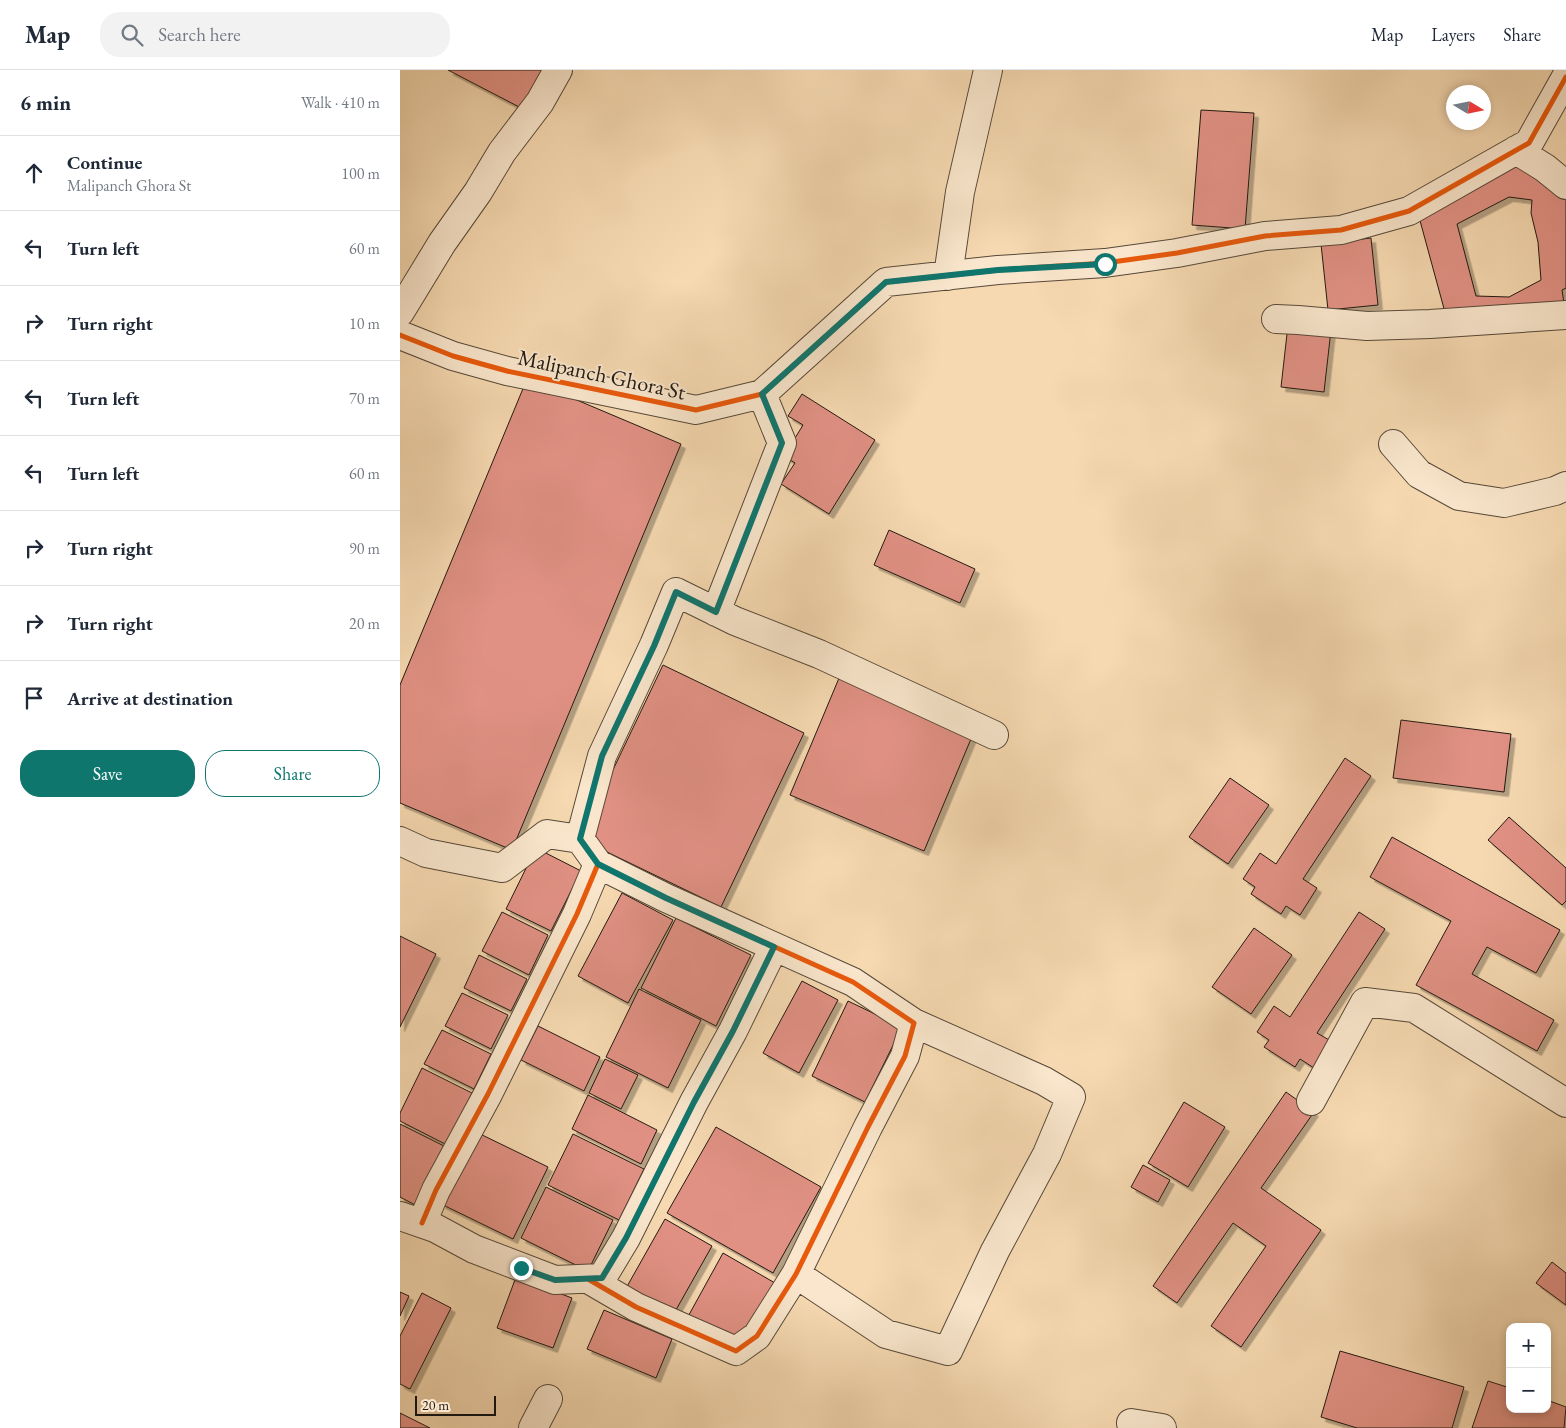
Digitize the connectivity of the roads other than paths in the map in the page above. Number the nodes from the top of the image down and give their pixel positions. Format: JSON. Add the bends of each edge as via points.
{"nodes":[{"id":1,"x":558,"y":70,"type":"edge"},
{"id":2,"x":988,"y":70,"type":"edge"},
{"id":3,"x":1566,"y":77,"type":"edge"},
{"id":4,"x":1516,"y":150,"type":"junction"},
{"id":5,"x":1566,"y":186,"type":"edge"},
{"id":6,"x":948,"y":276,"type":"junction"},
{"id":7,"x":400,"y":312,"type":"edge"},
{"id":8,"x":1566,"y":314,"type":"edge"},
{"id":9,"x":1276,"y":319,"type":"dead end"},
{"id":10,"x":400,"y":335,"type":"edge"},
{"id":11,"x":762,"y":394,"type":"junction"},
{"id":12,"x":1393,"y":444,"type":"dead end"},
{"id":13,"x":1566,"y":486,"type":"edge"},
{"id":14,"x":716,"y":612,"type":"junction"},
{"id":15,"x":994,"y":735,"type":"dead end"},
{"id":16,"x":580,"y":839,"type":"junction"},
{"id":17,"x":400,"y":840,"type":"edge"},
{"id":18,"x":598,"y":864,"type":"junction"},
{"id":19,"x":774,"y":947,"type":"junction"},
{"id":20,"x":914,"y":1023,"type":"junction"},
{"id":21,"x":1311,"y":1101,"type":"dead end"},
{"id":22,"x":1566,"y":1104,"type":"edge"},
{"id":23,"x":411,"y":1220,"type":"edge"},
{"id":24,"x":796,"y":1274,"type":"junction"},
{"id":25,"x":588,"y":1279,"type":"junction"},
{"id":26,"x":548,"y":1399,"type":"dead end"},
{"id":27,"x":1131,"y":1423,"type":"dead end"},
{"id":28,"x":533,"y":1428,"type":"edge"},
{"id":29,"x":1162,"y":1428,"type":"edge"}],
"edges":[{"from":1,"to":7,"type":"street","via":[[540,102],[502,152],[442,243]]},
{"from":2,"to":6,"type":"street","via":[[960,192]]},
{"from":3,"to":4,"type":"street","name":"Malipanch Ghora St","via":[[1529,143]]},
{"from":4,"to":5,"type":"street"},
{"from":4,"to":6,"type":"street","name":"Malipanch Ghora St","via":[[1409,210],[1341,230],[1265,236],[1105,264]]},
{"from":6,"to":11,"type":"street","name":"Malipanch Ghora St","via":[[886,282]]},
{"from":8,"to":9,"type":"street","via":[[1367,326]]},
{"from":10,"to":11,"type":"street","name":"Malipanch Ghora St","via":[[453,356],[507,371],[696,410]]},
{"from":11,"to":14,"type":"street","via":[[782,443]]},
{"from":12,"to":13,"type":"street","via":[[1419,474],[1459,496],[1504,503]]},
{"from":14,"to":15,"type":"street","via":[[819,654]]},
{"from":14,"to":16,"type":"street","via":[[676,592],[602,756]]},
{"from":16,"to":17,"type":"street","via":[[547,834],[502,868],[426,853]]},
{"from":16,"to":18,"type":"street"},
{"from":18,"to":19,"type":"street"},
{"from":18,"to":23,"type":"street","via":[[577,914],[488,1094],[436,1190]]},
{"from":19,"to":20,"type":"street","via":[[853,982]]},
{"from":19,"to":25,"type":"street","via":[[626,1238],[602,1278]]},
{"from":20,"to":24,"type":"street","via":[[905,1056]]},
{"from":20,"to":24,"type":"street","via":[[1071,1096],[1047,1154],[995,1251],[948,1351],[886,1334]]},
{"from":21,"to":22,"type":"street","via":[[1365,1002],[1414,1008]]},
{"from":23,"to":25,"type":"street","via":[[435,1228],[474,1249],[555,1280]]},
{"from":24,"to":25,"type":"street","via":[[757,1336],[736,1351],[636,1307]]},
{"from":26,"to":28,"type":"street"},
{"from":27,"to":29,"type":"street"}]}
